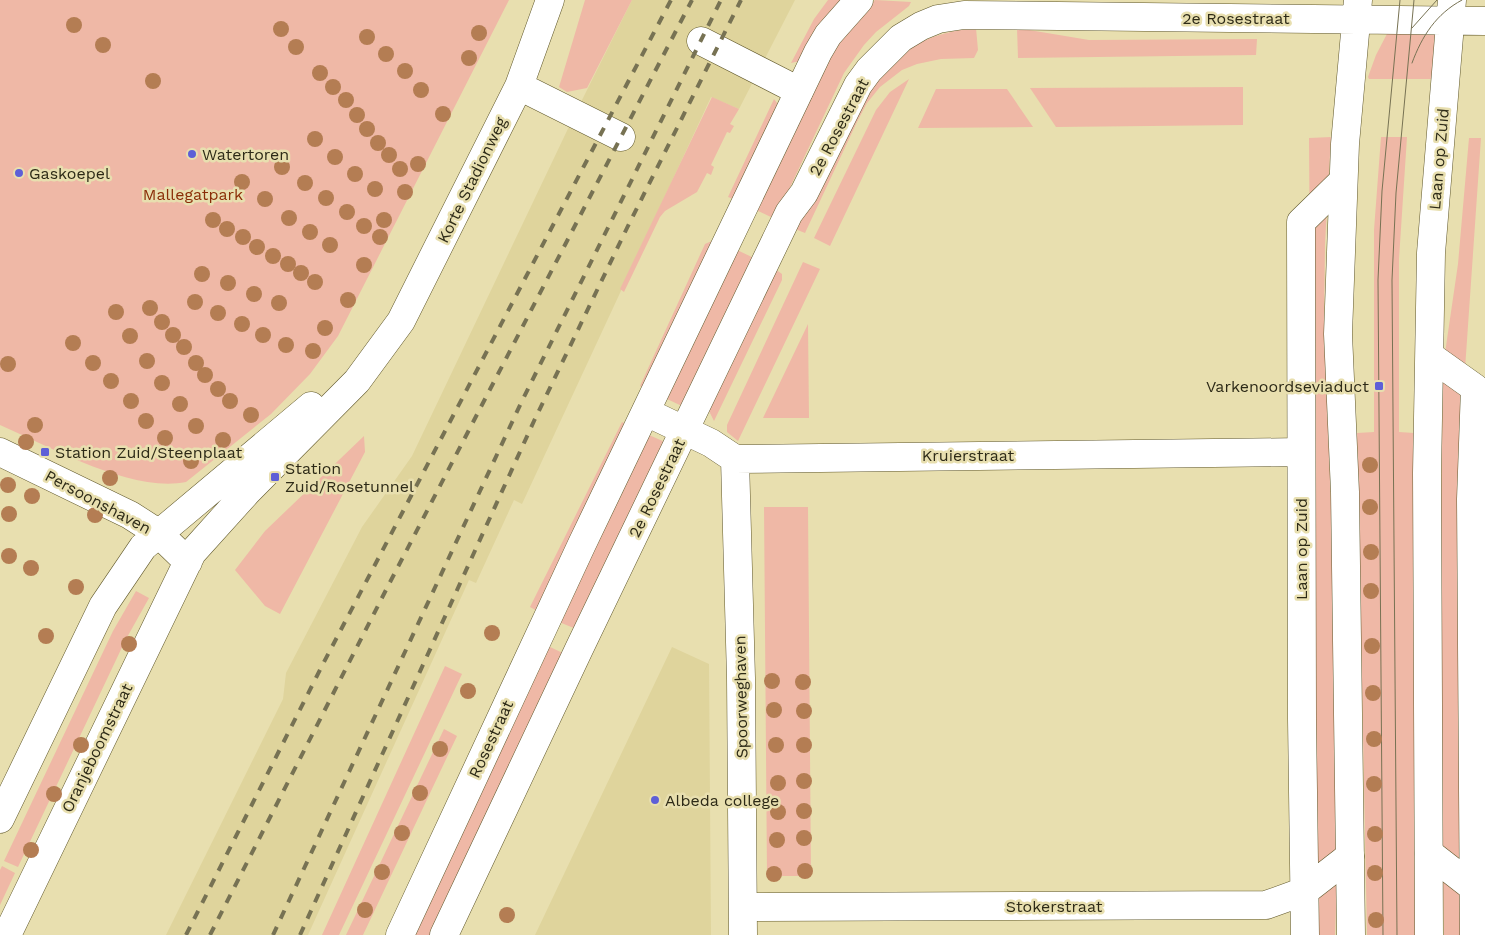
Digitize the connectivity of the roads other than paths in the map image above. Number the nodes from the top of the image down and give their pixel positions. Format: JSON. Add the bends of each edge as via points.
{"nodes":[{"id":1,"x":550,"y":0,"type":"edge"},
{"id":2,"x":859,"y":0,"type":"edge"},
{"id":3,"x":1358,"y":10,"type":"edge"},
{"id":4,"x":1451,"y":11,"type":"edge"},
{"id":5,"x":1485,"y":21,"type":"edge"},
{"id":6,"x":700,"y":41,"type":"dead end"},
{"id":7,"x":519,"y":86,"type":"junction"},
{"id":8,"x":799,"y":91,"type":"junction"},
{"id":9,"x":621,"y":137,"type":"dead end"},
{"id":10,"x":1343,"y":181,"type":"junction"},
{"id":11,"x":378,"y":352,"type":"junction"},
{"id":12,"x":1430,"y":356,"type":"junction"},
{"id":13,"x":646,"y":412,"type":"junction"},
{"id":14,"x":686,"y":431,"type":"junction"},
{"id":15,"x":0,"y":452,"type":"edge"},
{"id":16,"x":1301,"y":452,"type":"junction"},
{"id":17,"x":735,"y":459,"type":"junction"},
{"id":18,"x":158,"y":533,"type":"junction"},
{"id":19,"x":188,"y":562,"type":"junction"},
{"id":20,"x":0,"y":819,"type":"edge"},
{"id":21,"x":1429,"y":853,"type":"junction"},
{"id":22,"x":1350,"y":856,"type":"junction"},
{"id":23,"x":1474,"y":888,"type":"junction"},
{"id":24,"x":1305,"y":892,"type":"junction"},
{"id":25,"x":743,"y":908,"type":"junction"},
{"id":26,"x":1477,"y":923,"type":"edge"},
{"id":27,"x":7,"y":935,"type":"edge"},
{"id":28,"x":400,"y":935,"type":"edge"},
{"id":29,"x":444,"y":935,"type":"edge"},
{"id":30,"x":743,"y":935,"type":"edge"},
{"id":31,"x":1305,"y":935,"type":"edge"},
{"id":32,"x":1351,"y":935,"type":"edge"},
{"id":33,"x":1429,"y":935,"type":"edge"}],
"edges":[{"from":1,"to":7,"type":"street","name":"Korte Stadionweg"},
{"from":2,"to":8,"type":"street","via":[[828,35]]},
{"from":3,"to":4,"type":"street","name":"2e Rosestraat"},
{"from":3,"to":10,"type":"street"},
{"from":3,"to":14,"type":"street","name":"2e Rosestraat","via":[[964,16],[938,19],[921,26],[884,54],[858,85],[804,193],[789,213]]},
{"from":4,"to":5,"type":"street","name":"2e Rosestraat"},
{"from":4,"to":12,"type":"street","name":"Laan op Zuid","via":[[1431,253]]},
{"from":6,"to":8,"type":"street"},
{"from":7,"to":9,"type":"street"},
{"from":7,"to":11,"type":"street","name":"Korte Stadionweg","via":[[415,295]]},
{"from":8,"to":13,"type":"street"},
{"from":10,"to":16,"type":"street","name":"Laan op Zuid","via":[[1301,222]]},
{"from":10,"to":22,"type":"street","via":[[1338,334],[1345,492]]},
{"from":11,"to":18,"type":"street","name":"Korte Stadionweg"},
{"from":11,"to":19,"type":"street","name":"Korte Stadionweg","via":[[358,381],[247,492],[192,552]]},
{"from":12,"to":21,"type":"street","name":"Laan op Zuid","via":[[1427,473]]},
{"from":12,"to":23,"type":"street","via":[[1474,388],[1471,499]]},
{"from":13,"to":14,"type":"street"},
{"from":13,"to":28,"type":"street","name":"Rosestraat"},
{"from":14,"to":17,"type":"street"},
{"from":14,"to":29,"type":"street","name":"2e Rosestraat"},
{"from":15,"to":18,"type":"street","name":"Persoonshaven","via":[[130,515]]},
{"from":16,"to":17,"type":"street","name":"Kruierstraat"},
{"from":16,"to":24,"type":"street","name":"Laan op Zuid"},
{"from":17,"to":25,"type":"street","name":"Spoorweghaven"},
{"from":18,"to":19,"type":"street","name":"Persoonshaven"},
{"from":18,"to":20,"type":"street","via":[[143,547],[103,606]]},
{"from":19,"to":27,"type":"street","name":"Oranjeboomstraat"},
{"from":21,"to":23,"type":"street"},
{"from":21,"to":33,"type":"street","name":"Laan op Zuid"},
{"from":22,"to":24,"type":"street","name":"Stokerstraat"},
{"from":22,"to":32,"type":"street"},
{"from":23,"to":26,"type":"street"},
{"from":24,"to":25,"type":"street","name":"Stokerstraat","via":[[1266,905]]},
{"from":24,"to":31,"type":"street","name":"Laan op Zuid"},
{"from":25,"to":30,"type":"street","name":"Spoorweghaven"}]}
